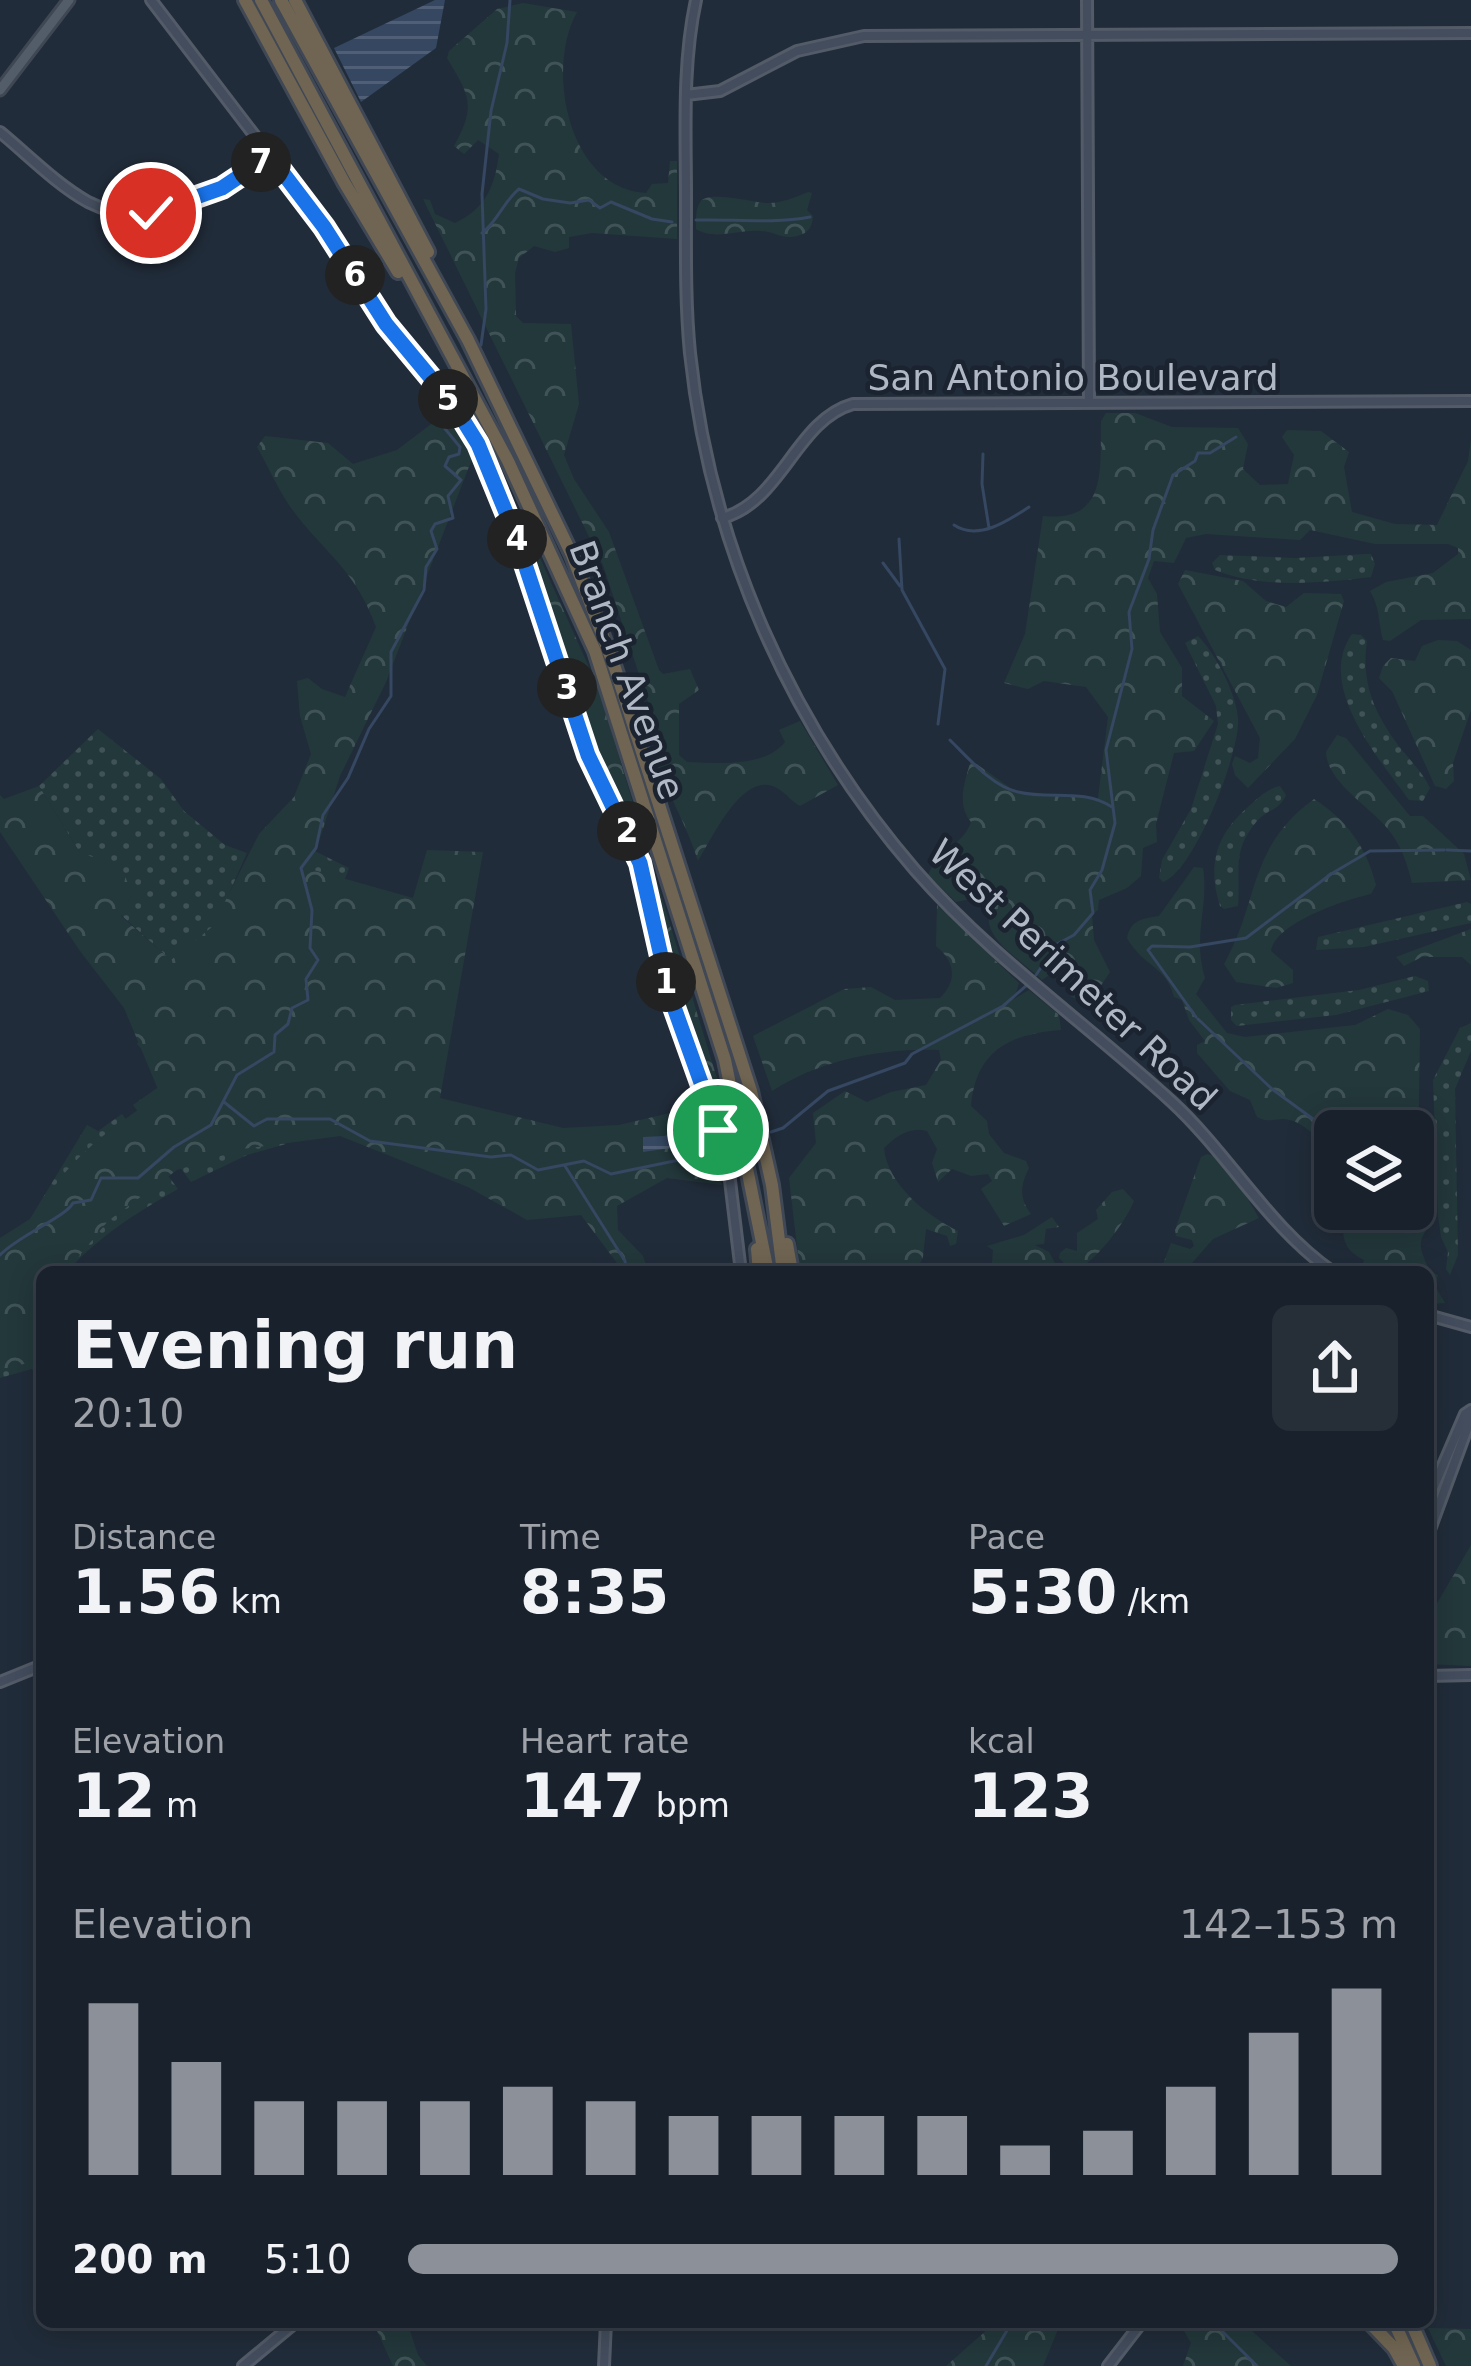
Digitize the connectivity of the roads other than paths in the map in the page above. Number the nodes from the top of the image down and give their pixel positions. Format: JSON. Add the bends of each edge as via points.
{"nodes":[{"id":1,"x":69,"y":0,"type":"edge"},
{"id":2,"x":151,"y":0,"type":"edge"},
{"id":3,"x":245,"y":0,"type":"edge"},
{"id":4,"x":260,"y":0,"type":"edge"},
{"id":5,"x":281,"y":0,"type":"edge"},
{"id":6,"x":295,"y":0,"type":"edge"},
{"id":7,"x":696,"y":0,"type":"edge"},
{"id":8,"x":1087,"y":0,"type":"edge"},
{"id":9,"x":1471,"y":33,"type":"edge"},
{"id":10,"x":1088,"y":34,"type":"junction"},
{"id":11,"x":0,"y":90,"type":"edge"},
{"id":12,"x":686,"y":95,"type":"junction"},
{"id":13,"x":0,"y":132,"type":"edge"},
{"id":14,"x":270,"y":156,"type":"junction"},
{"id":15,"x":468,"y":340,"type":"junction"},
{"id":16,"x":451,"y":353,"type":"junction"},
{"id":17,"x":1471,"y":401,"type":"edge"},
{"id":18,"x":1089,"y":403,"type":"junction"},
{"id":19,"x":722,"y":518,"type":"junction"},
{"id":20,"x":740,"y":1266,"type":"edge"},
{"id":21,"x":762,"y":1266,"type":"edge"},
{"id":22,"x":787,"y":1266,"type":"edge"},
{"id":23,"x":1326,"y":1266,"type":"edge"},
{"id":24,"x":1434,"y":1317,"type":"edge"},
{"id":25,"x":1471,"y":1327,"type":"edge"},
{"id":26,"x":1471,"y":1414,"type":"edge"},
{"id":27,"x":1434,"y":1485,"type":"edge"},
{"id":28,"x":1434,"y":1521,"type":"edge"},
{"id":29,"x":36,"y":1667,"type":"edge"},
{"id":30,"x":1471,"y":1675,"type":"edge"},
{"id":31,"x":1434,"y":1676,"type":"edge"},
{"id":32,"x":0,"y":1682,"type":"edge"},
{"id":33,"x":289,"y":2328,"type":"edge"},
{"id":34,"x":605,"y":2328,"type":"edge"},
{"id":35,"x":1136,"y":2328,"type":"edge"},
{"id":36,"x":1375,"y":2328,"type":"edge"},
{"id":37,"x":1397,"y":2328,"type":"edge"},
{"id":38,"x":1414,"y":2328,"type":"edge"},
{"id":39,"x":243,"y":2366,"type":"edge"},
{"id":40,"x":604,"y":2366,"type":"edge"},
{"id":41,"x":1108,"y":2366,"type":"edge"},
{"id":42,"x":1404,"y":2366,"type":"edge"},
{"id":43,"x":1414,"y":2366,"type":"edge"},
{"id":44,"x":1430,"y":2366,"type":"edge"}],
"edges":[{"from":1,"to":11,"type":"main road"},
{"from":2,"to":14,"type":"street"},
{"from":3,"to":16,"type":"highway","via":[[354,200]]},
{"from":4,"to":16,"type":"highway","name":"Branch Avenue"},
{"from":5,"to":15,"type":"highway","name":"Branch Avenue"},
{"from":6,"to":15,"type":"highway"},
{"from":7,"to":12,"type":"street","name":"West Perimeter Road"},
{"from":8,"to":10,"type":"street"},
{"from":9,"to":10,"type":"street"},
{"from":10,"to":12,"type":"street","via":[[850,37],[790,54],[720,91]]},
{"from":10,"to":18,"type":"street"},
{"from":12,"to":19,"type":"street","name":"West Perimeter Road","via":[[688,329]]},
{"from":13,"to":14,"type":"street","via":[[75,194],[129,214],[210,193]]},
{"from":14,"to":20,"type":"street","via":[[386,324],[470,428],[496,486],[588,755],[640,863],[670,996],[728,1164]]},
{"from":15,"to":22,"type":"highway","name":"Branch Avenue","via":[[565,538],[615,668],[764,1140]]},
{"from":16,"to":21,"type":"highway","name":"Branch Avenue","via":[[524,492],[605,678],[725,1060]]},
{"from":17,"to":18,"type":"street","name":"San Antonio Boulevard"},
{"from":18,"to":19,"type":"street","name":"San Antonio Boulevard","via":[[841,407],[765,490]]},
{"from":19,"to":23,"type":"street","name":"West Perimeter Road","via":[[802,709],[892,842],[977,934],[1173,1102],[1284,1230]]},
{"from":24,"to":25,"type":"street"},
{"from":26,"to":27,"type":"street"},
{"from":26,"to":28,"type":"street"},
{"from":29,"to":32,"type":"street"},
{"from":30,"to":31,"type":"street"},
{"from":33,"to":39,"type":"street"},
{"from":34,"to":40,"type":"street"},
{"from":35,"to":41,"type":"street"},
{"from":36,"to":42,"type":"highway"},
{"from":37,"to":43,"type":"highway"},
{"from":38,"to":44,"type":"highway"}]}
